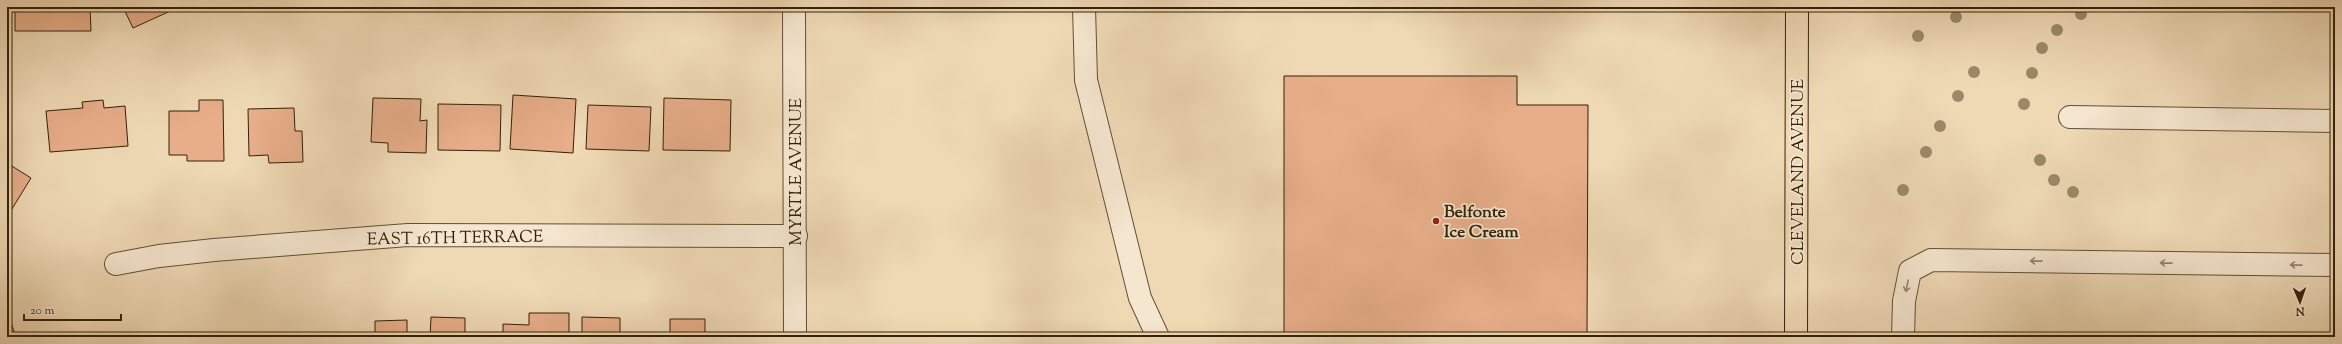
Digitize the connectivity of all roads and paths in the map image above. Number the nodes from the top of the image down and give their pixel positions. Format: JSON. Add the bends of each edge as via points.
{"nodes":[{"id":1,"x":794,"y":7,"type":"edge"},
{"id":2,"x":1084,"y":7,"type":"edge"},
{"id":3,"x":1797,"y":7,"type":"edge"},
{"id":4,"x":2070,"y":117,"type":"dead end"},
{"id":5,"x":2335,"y":121,"type":"edge"},
{"id":6,"x":796,"y":236,"type":"junction"},
{"id":7,"x":116,"y":264,"type":"dead end"},
{"id":8,"x":2335,"y":265,"type":"edge"},
{"id":9,"x":795,"y":337,"type":"edge"},
{"id":10,"x":1158,"y":337,"type":"edge"},
{"id":11,"x":1796,"y":337,"type":"edge"},
{"id":12,"x":1903,"y":337,"type":"edge"}],
"edges":[{"from":1,"to":6,"type":"street","name":"MYRTLE AVENUE"},
{"from":2,"to":10,"type":"street","via":[[1086,80],[1140,298]]},
{"from":3,"to":11,"type":"main road","name":"CLEVELAND AVENUE"},
{"from":4,"to":5,"type":"street"},
{"from":6,"to":7,"type":"street","name":"EAST 16TH TERRACE","via":[[408,235],[214,250]]},
{"from":6,"to":9,"type":"street","name":"MYRTLE AVENUE"},
{"from":8,"to":12,"type":"street","one_way":true,"via":[[1931,260],[1910,271],[1904,301]]}]}
